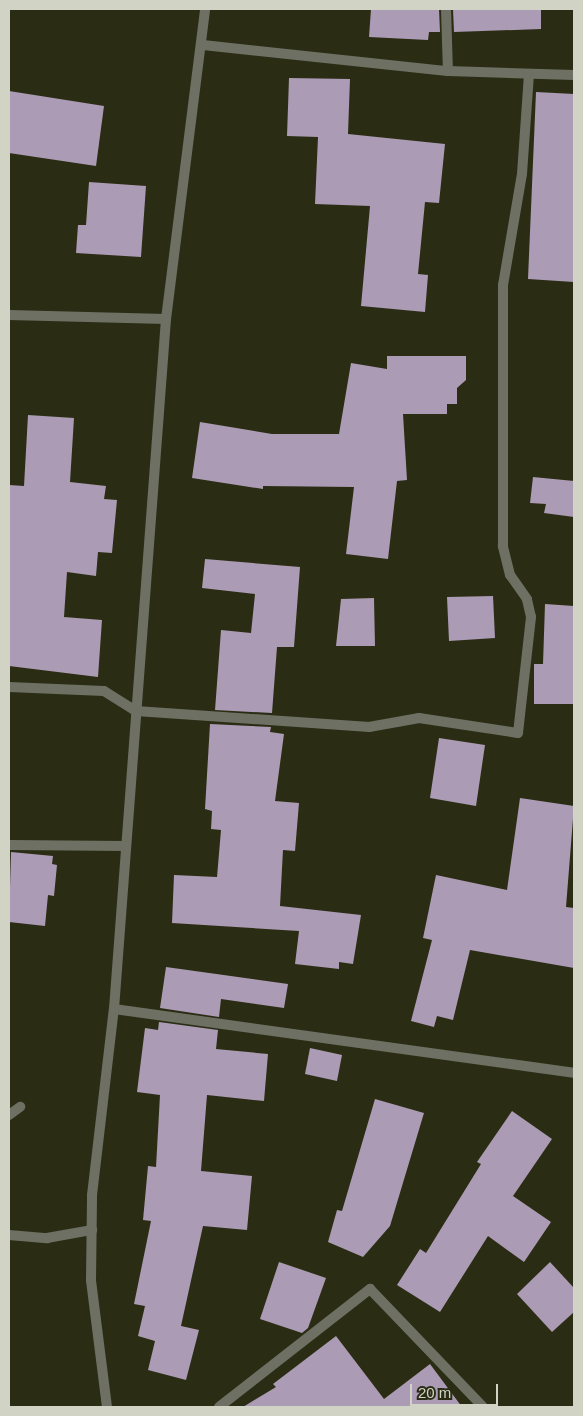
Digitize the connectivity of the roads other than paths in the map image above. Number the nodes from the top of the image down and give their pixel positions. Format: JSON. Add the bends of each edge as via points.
{"nodes":[{"id":1,"x":205,"y":9,"type":"edge"},
{"id":2,"x":446,"y":9,"type":"edge"},
{"id":3,"x":203,"y":45,"type":"junction"},
{"id":4,"x":448,"y":71,"type":"junction"},
{"id":5,"x":529,"y":74,"type":"junction"},
{"id":6,"x":574,"y":75,"type":"edge"},
{"id":7,"x":9,"y":315,"type":"edge"},
{"id":8,"x":166,"y":319,"type":"junction"},
{"id":9,"x":9,"y":687,"type":"edge"},
{"id":10,"x":136,"y":711,"type":"junction"},
{"id":11,"x":9,"y":845,"type":"edge"},
{"id":12,"x":125,"y":846,"type":"junction"},
{"id":13,"x":114,"y":1009,"type":"junction"},
{"id":14,"x":574,"y":1073,"type":"edge"},
{"id":15,"x":20,"y":1107,"type":"dead end"},
{"id":16,"x":9,"y":1115,"type":"edge"},
{"id":17,"x":92,"y":1230,"type":"junction"},
{"id":18,"x":9,"y":1234,"type":"edge"},
{"id":19,"x":107,"y":1407,"type":"edge"},
{"id":20,"x":219,"y":1407,"type":"edge"},
{"id":21,"x":483,"y":1407,"type":"edge"}],
"edges":[{"from":1,"to":3,"type":"street"},
{"from":2,"to":4,"type":"street"},
{"from":3,"to":4,"type":"street"},
{"from":3,"to":8,"type":"street"},
{"from":4,"to":5,"type":"street"},
{"from":5,"to":6,"type":"street"},
{"from":5,"to":10,"type":"street","via":[[522,174],[503,285],[503,546],[510,575],[527,600],[531,617],[518,733],[419,718],[369,728]]},
{"from":7,"to":8,"type":"street"},
{"from":8,"to":10,"type":"street"},
{"from":9,"to":10,"type":"street","via":[[104,691]]},
{"from":10,"to":12,"type":"street"},
{"from":11,"to":12,"type":"street"},
{"from":12,"to":13,"type":"street"},
{"from":13,"to":14,"type":"street"},
{"from":13,"to":17,"type":"street"},
{"from":15,"to":16,"type":"street"},
{"from":17,"to":18,"type":"street","via":[[47,1238]]},
{"from":17,"to":19,"type":"street","via":[[91,1280]]},
{"from":20,"to":21,"type":"street","via":[[370,1289]]}]}
